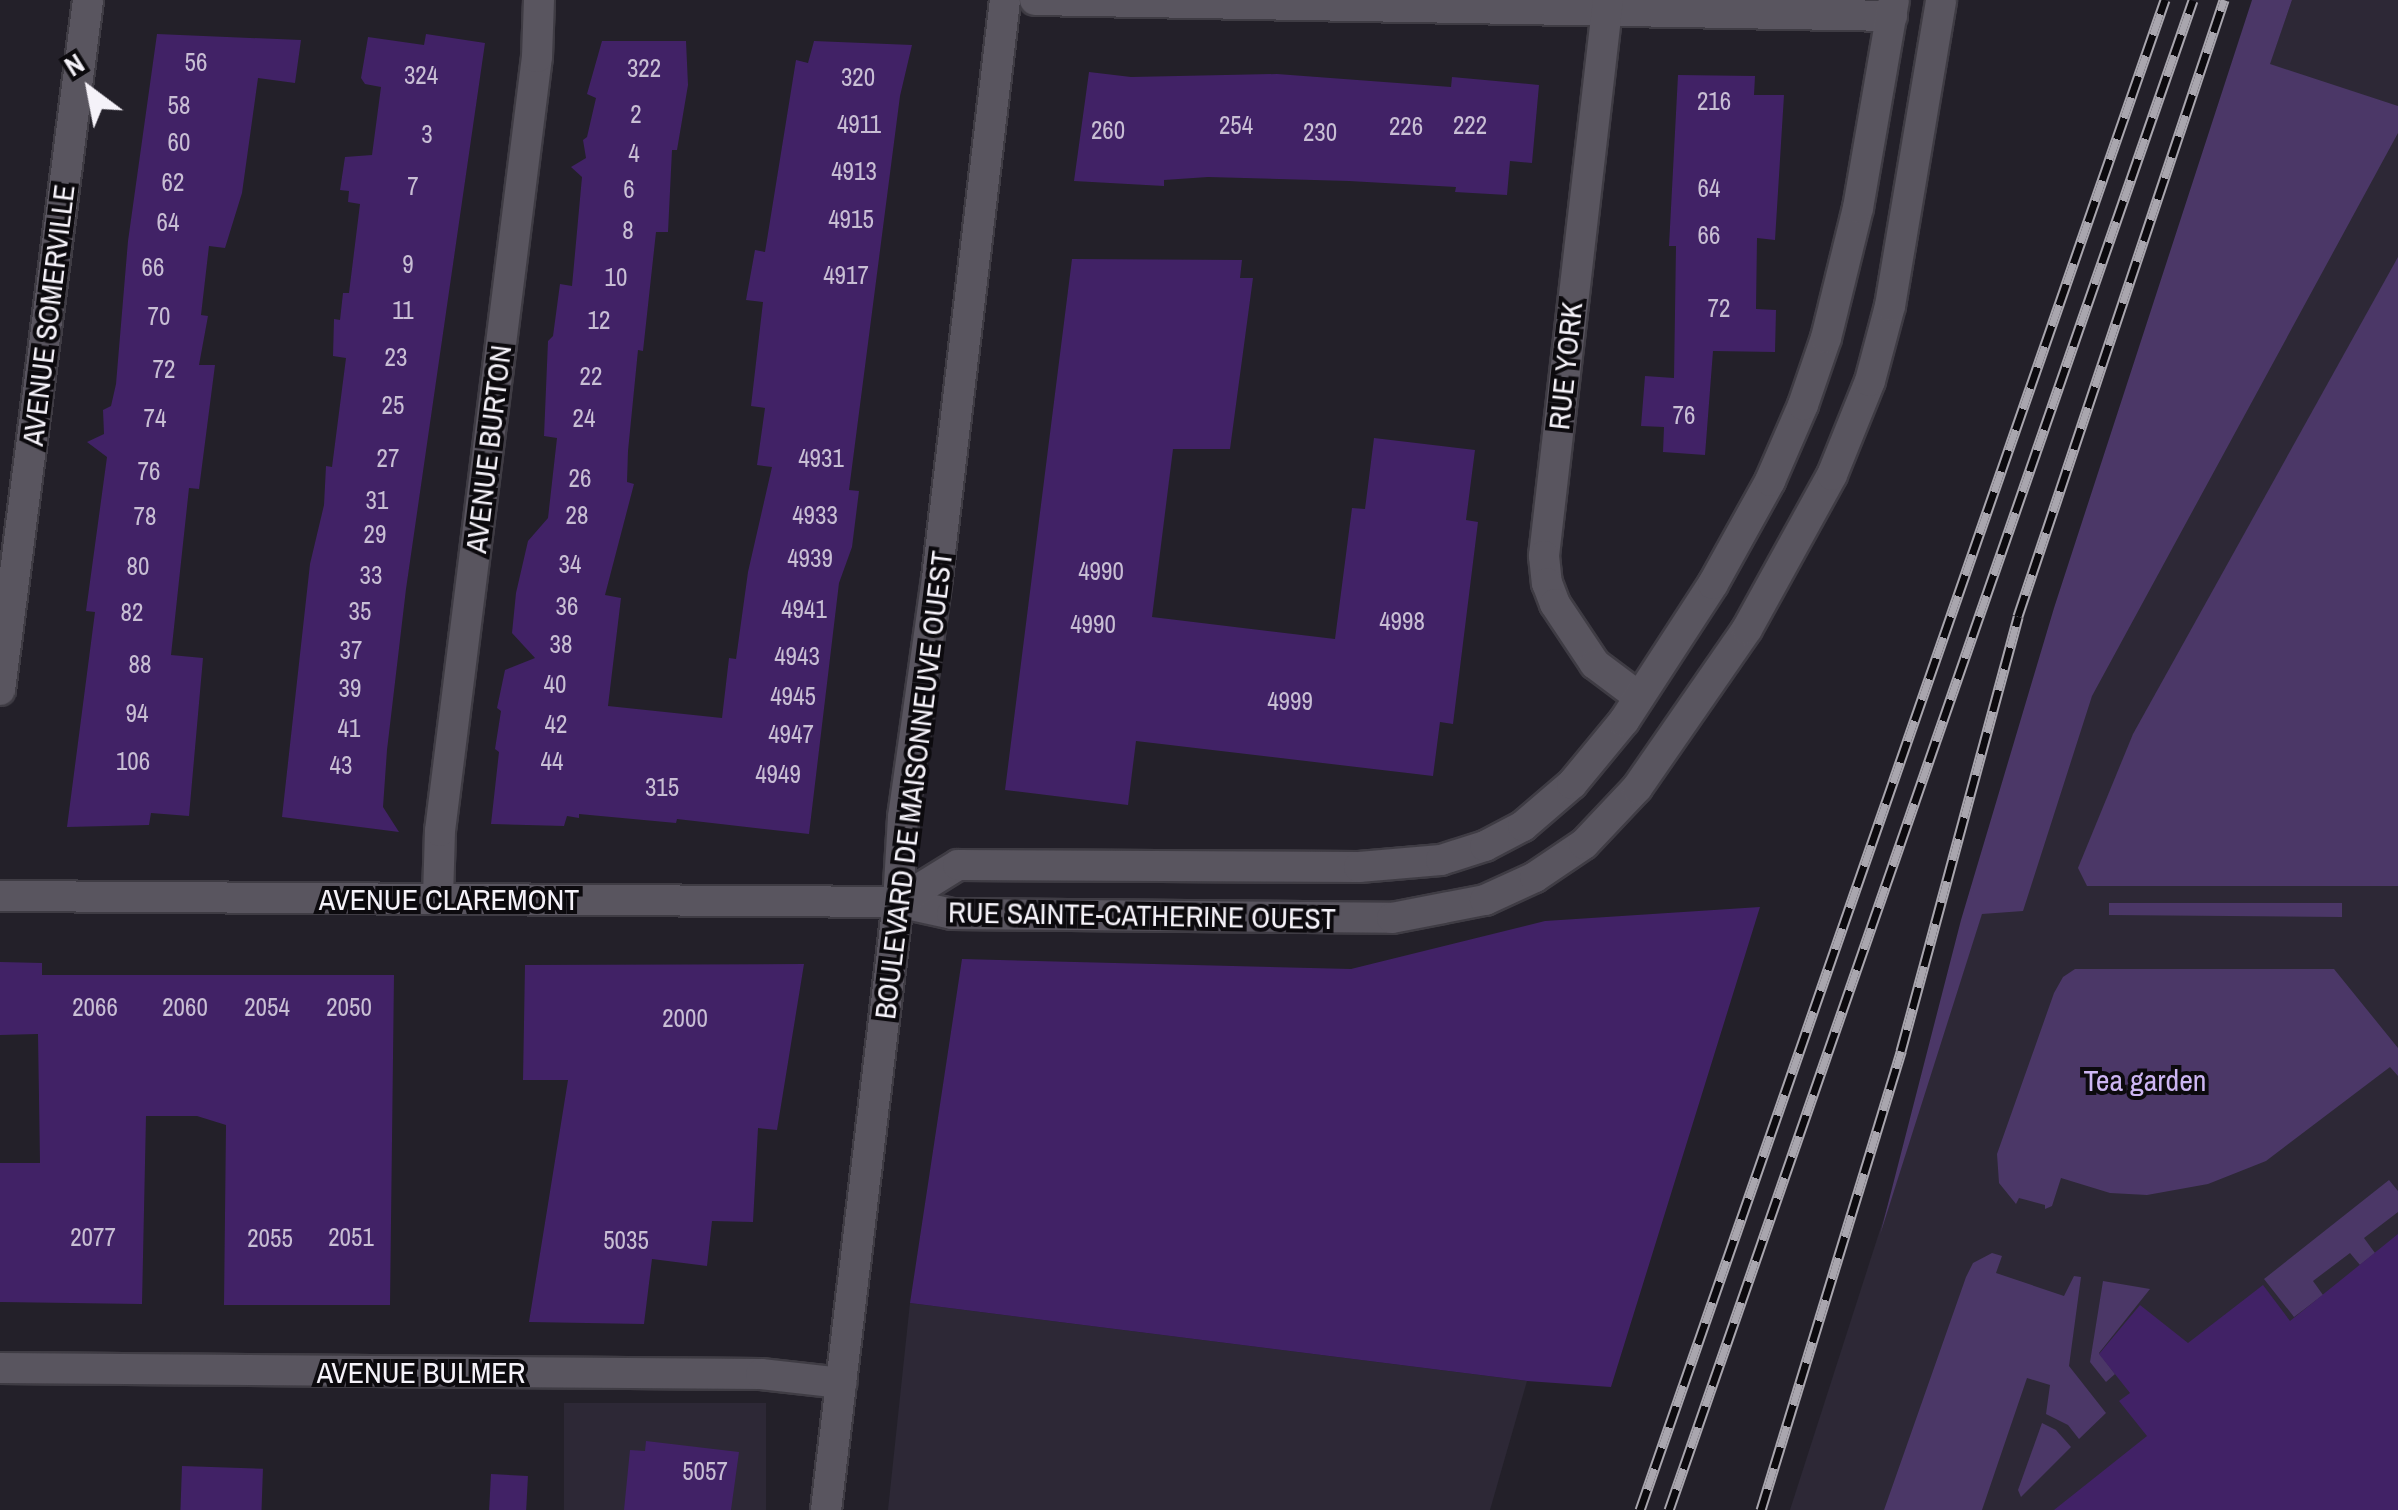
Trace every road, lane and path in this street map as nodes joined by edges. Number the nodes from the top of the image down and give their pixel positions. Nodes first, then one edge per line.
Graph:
1 (88, 0) edge
2 (539, 0) edge
3 (1005, 0) edge
4 (1035, 0) edge
5 (1941, 0) edge
6 (1607, 4) edge
7 (1893, 8) edge
8 (0, 690) edge
9 (1639, 697) junction
10 (0, 896) edge
11 (438, 898) junction
12 (898, 902) junction
13 (0, 1368) edge
14 (842, 1382) junction
15 (826, 1510) edge

1 - 8 street, AVENUE SOMERVILLE
2 - 11 street, AVENUE BURTON
3 - 12 street, BOULEVARD DE MAISONNEUVE OUEST
4 - 6 street
5 - 12 street, RUE SAINTE-CATHERINE OUEST
6 - 7 street
6 - 9 street, RUE YORK
7 - 9 street, RUE SAINTE-CATHERINE OUEST
9 - 12 street, RUE SAINTE-CATHERINE OUEST
10 - 11 street, AVENUE CLAREMONT
11 - 12 street, AVENUE CLAREMONT
12 - 14 street, BOULEVARD DE MAISONNEUVE OUEST
13 - 14 street, AVENUE BULMER
14 - 15 street, BOULEVARD DE MAISONNEUVE OUEST

